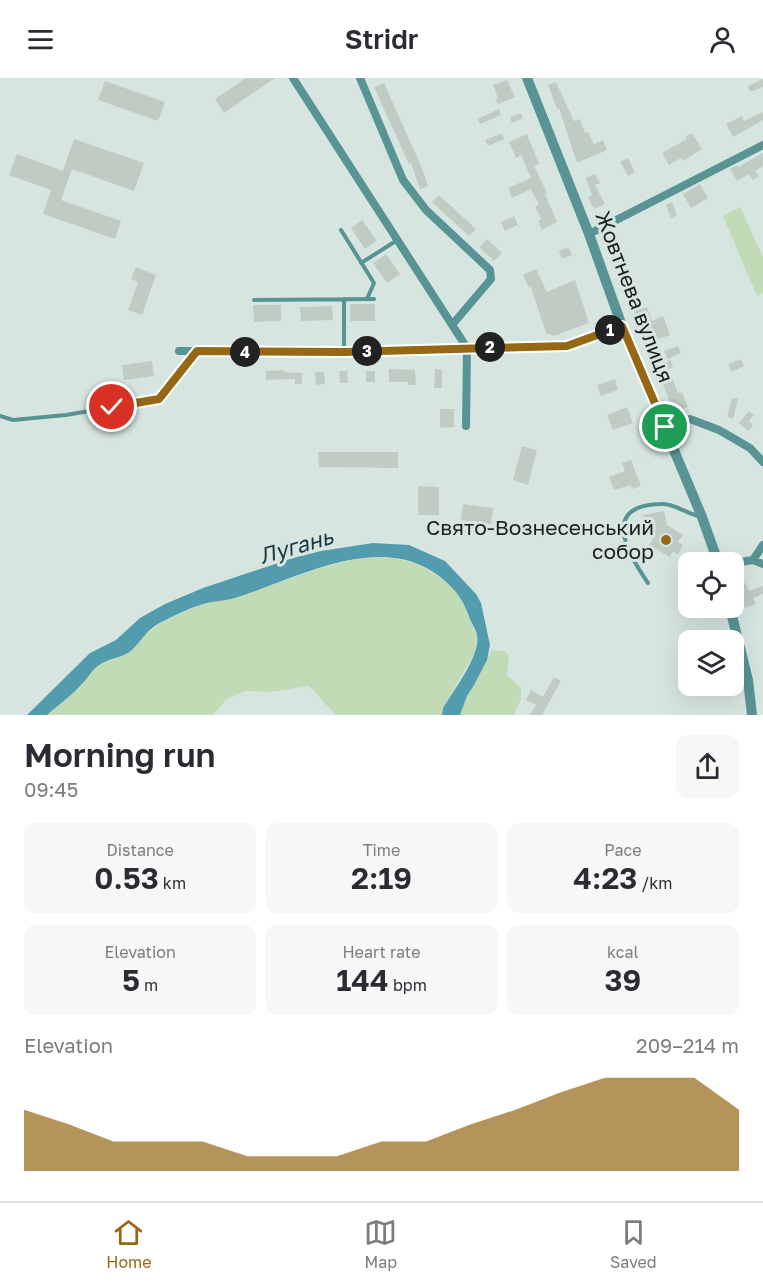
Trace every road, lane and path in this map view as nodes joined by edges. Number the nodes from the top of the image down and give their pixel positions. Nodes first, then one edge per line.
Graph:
1 (293, 78) edge
2 (360, 78) edge
3 (527, 78) edge
4 (763, 145) edge
5 (341, 230) dead end
6 (589, 234) junction
7 (396, 241) junction
8 (361, 263) junction
9 (344, 299) junction
10 (367, 299) junction
11 (374, 299) dead end
12 (254, 300) dead end
13 (452, 325) junction
14 (622, 326) junction
15 (467, 348) junction
16 (179, 351) dead end
17 (197, 351) junction
18 (344, 352) junction
19 (0, 416) edge
20 (466, 426) dead end
21 (665, 427) junction
22 (763, 462) edge
23 (702, 517) junction
24 (763, 545) edge
25 (714, 552) edge
26 (753, 560) junction
27 (744, 561) edge
28 (763, 564) edge
29 (648, 583) dead end
30 (732, 618) edge
31 (752, 715) edge

1 - 7 street
2 - 13 street
3 - 6 street, Жовтнева вулиця
4 - 6 street
5 - 8 lane
6 - 14 street, Жовтнева вулиця
7 - 8 lane
7 - 13 street
8 - 10 lane
9 - 10 lane
9 - 12 lane
9 - 18 lane
10 - 11 lane
13 - 15 street
14 - 15 street
14 - 21 street, Жовтнева вулиця
15 - 18 street
15 - 20 street
16 - 17 street
17 - 18 street
17 - 19 lane
21 - 22 street
21 - 23 street, Жовтнева вулиця
23 - 25 street, Жовтнева вулиця
23 - 29 lane
24 - 26 street
26 - 27 street
26 - 28 street
30 - 31 street

